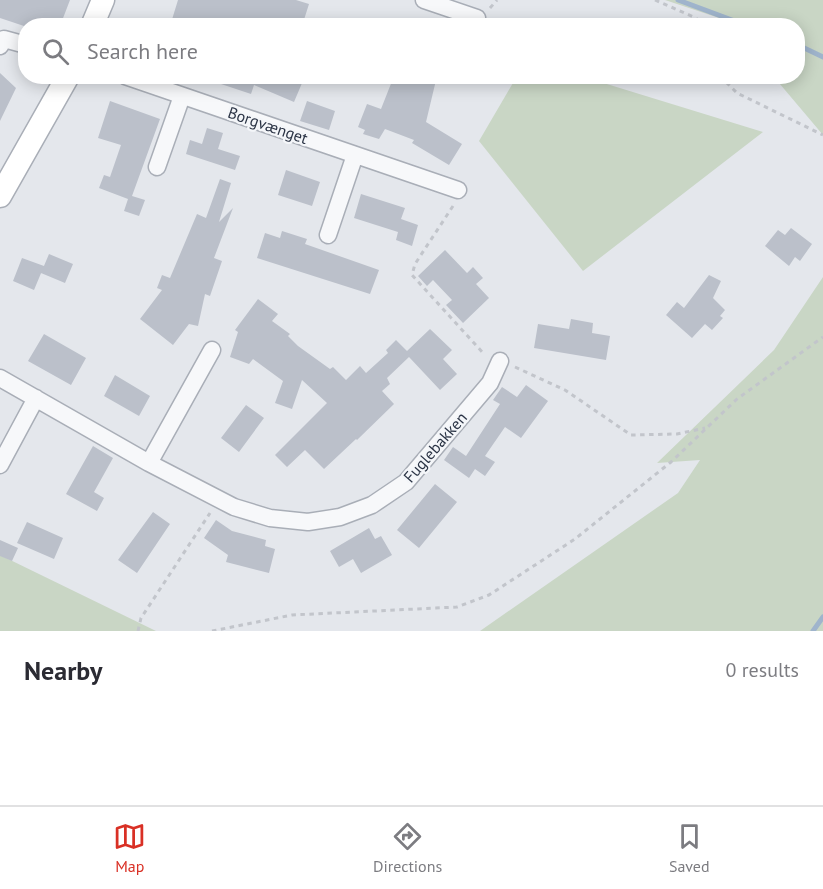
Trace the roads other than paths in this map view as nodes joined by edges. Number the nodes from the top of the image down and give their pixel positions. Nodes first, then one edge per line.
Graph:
1 (103, 0) edge
2 (424, 0) edge
3 (95, 18) edge
4 (477, 18) dead end
5 (18, 43) edge
6 (0, 46) edge
7 (63, 84) edge
8 (148, 84) edge
9 (182, 96) junction
10 (355, 155) junction
11 (157, 167) dead end
12 (458, 190) road end
13 (0, 196) edge
14 (328, 235) dead end
15 (212, 350) dead end
16 (500, 361) road end
17 (0, 378) edge
18 (36, 398) junction
19 (149, 463) junction
20 (0, 465) edge

1 - 3 street
2 - 4 street
5 - 6 street
7 - 13 street
8 - 9 street, Borgvænget
9 - 10 street, Borgvænget
9 - 11 street
10 - 12 street, Borgvænget
10 - 14 street
15 - 19 street
16 - 19 street, Fuglebakken
17 - 18 street, Fuglebakken
18 - 19 street, Fuglebakken
18 - 20 street

